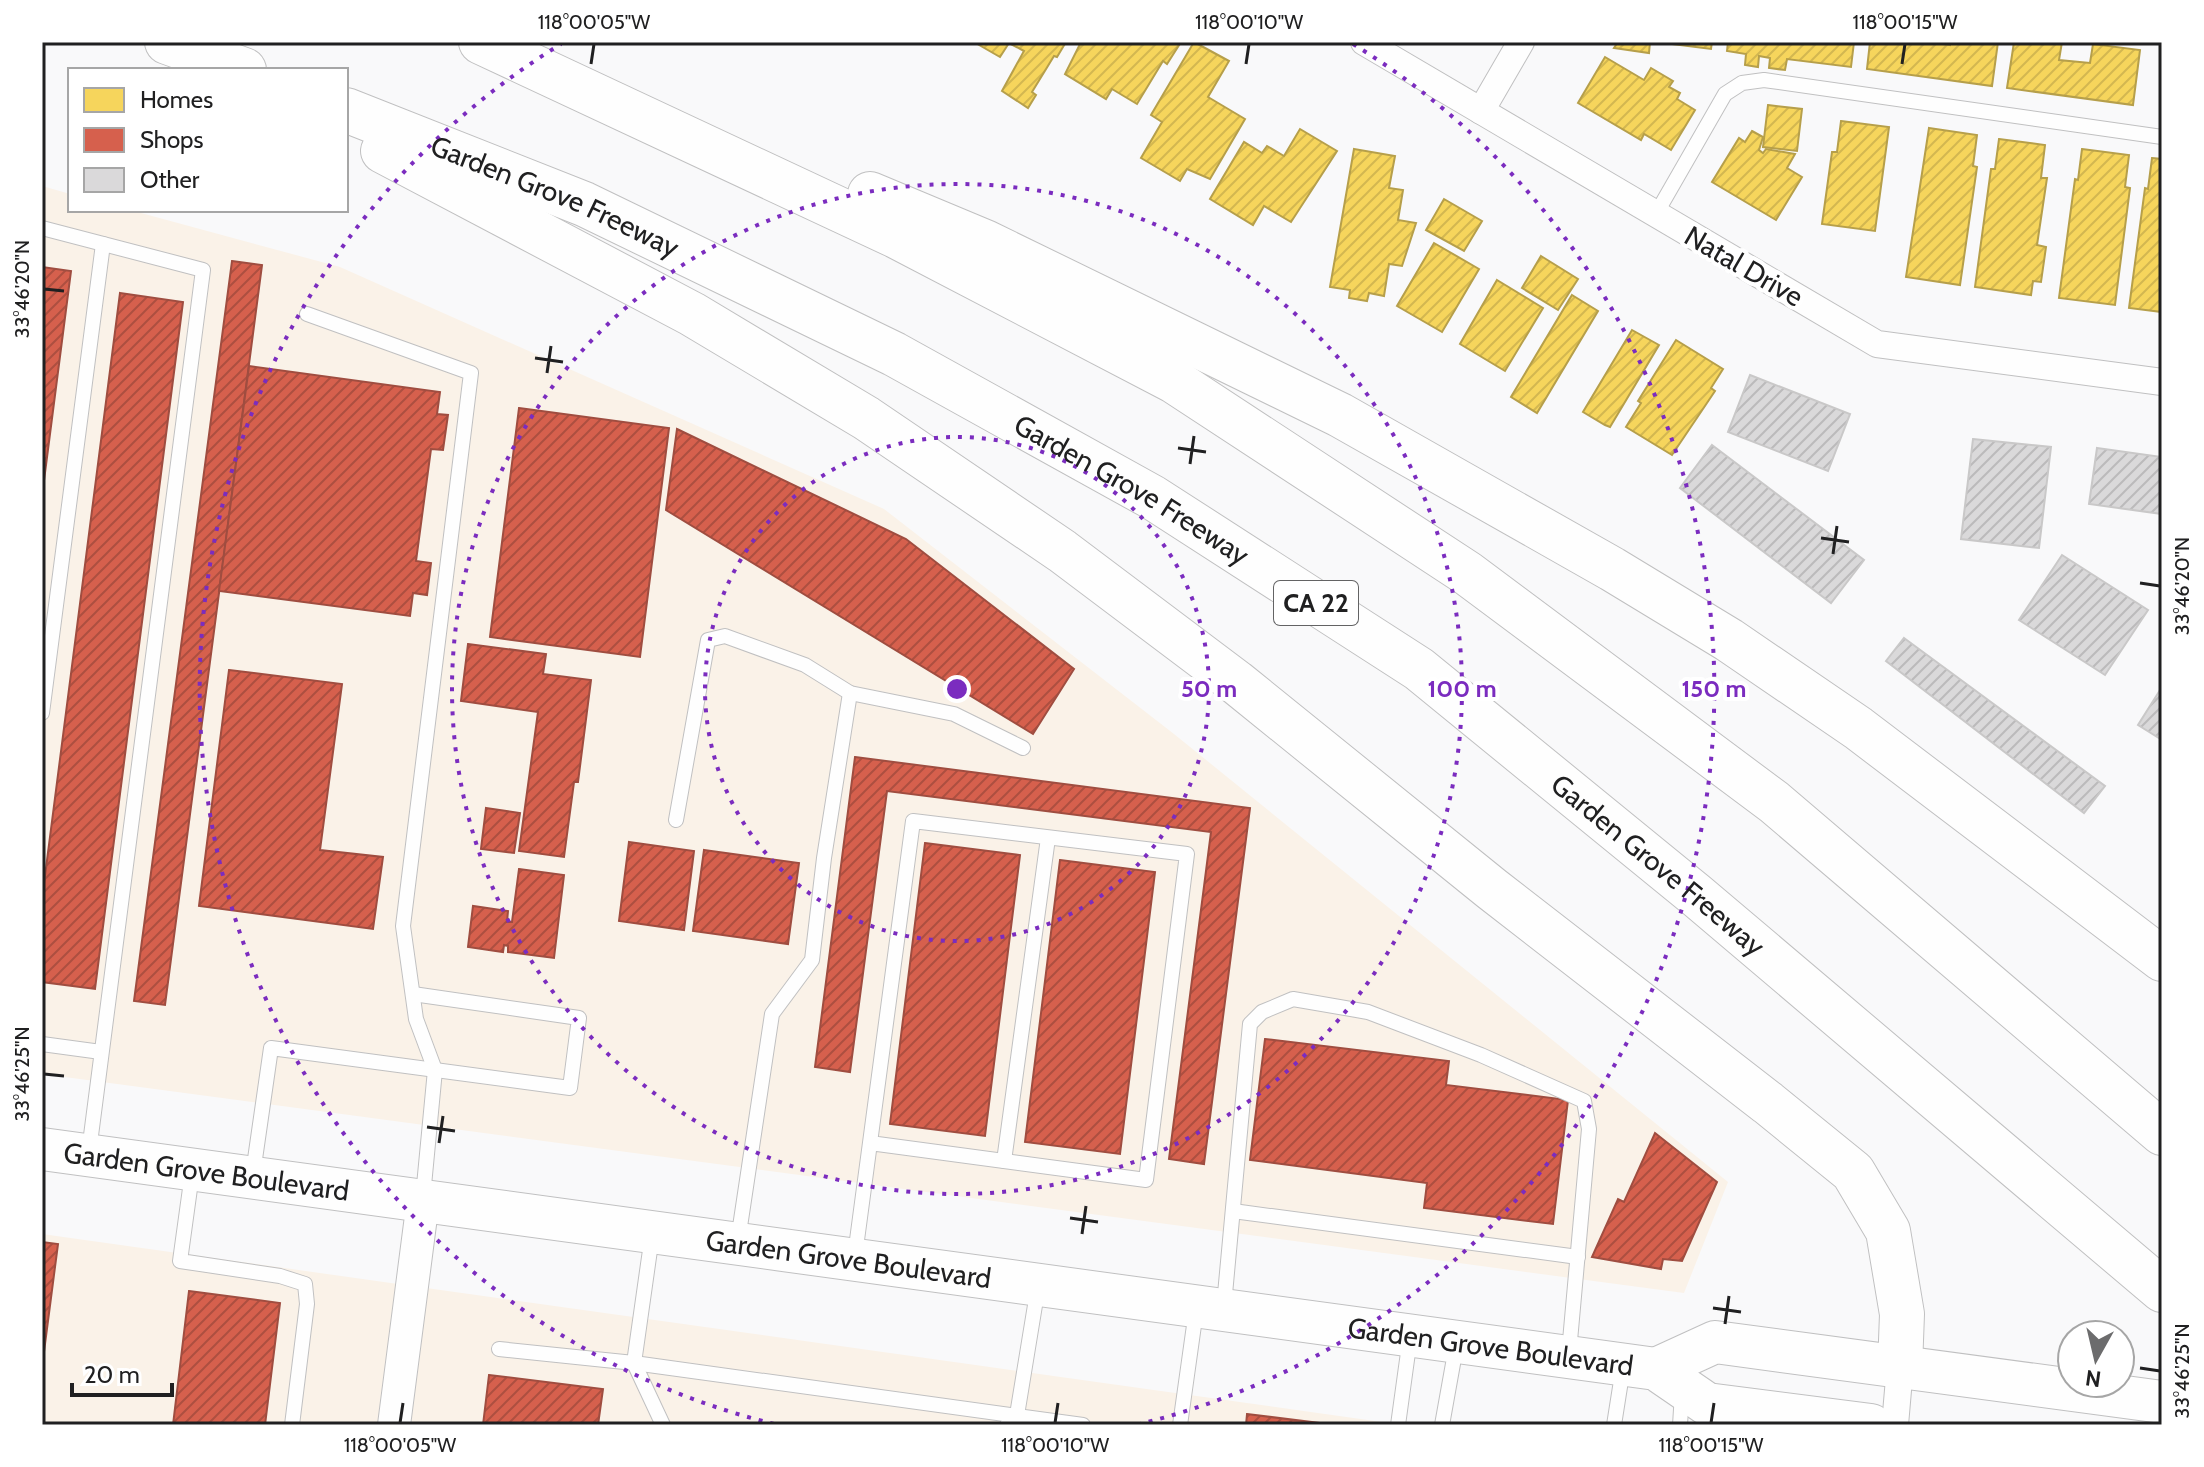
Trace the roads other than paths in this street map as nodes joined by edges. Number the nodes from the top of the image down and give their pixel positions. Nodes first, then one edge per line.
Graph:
1 (481, 42) edge
2 (497, 42) edge
3 (1364, 42) edge
4 (1521, 42) edge
5 (178, 45) edge
6 (226, 68) edge
7 (239, 68) edge
8 (348, 111) edge
9 (1481, 111) junction
10 (348, 132) edge
11 (2162, 137) edge
12 (1656, 214) junction
13 (42, 228) edge
14 (103, 244) junction
15 (307, 314) dead end
16 (2162, 382) edge
17 (850, 693) junction
18 (42, 713) edge
19 (1023, 748) dead end
20 (676, 820) dead end
21 (1048, 838) junction
22 (2162, 959) edge
23 (413, 994) junction
24 (42, 1044) edge
25 (101, 1052) junction
26 (435, 1070) junction
27 (2162, 1133) edge
28 (870, 1143) junction
29 (42, 1149) edge
30 (88, 1155) junction
31 (1004, 1161) junction
32 (192, 1170) junction
33 (253, 1177) junction
34 (423, 1201) junction
35 (1233, 1211) junction
36 (653, 1232) junction
37 (737, 1244) junction
38 (1578, 1257) junction
39 (854, 1260) junction
40 (1039, 1285) junction
41 (2162, 1290) edge
42 (1210, 1308) junction
43 (1410, 1335) junction
44 (1457, 1342) junction
45 (499, 1349) dead end
46 (1569, 1357) junction
47 (634, 1363) junction
48 (1900, 1367) junction
49 (1661, 1386) edge
50 (2162, 1402) edge
51 (1012, 1420) edge
52 (292, 1425) edge
53 (394, 1425) edge
54 (663, 1425) edge
55 (1083, 1425) edge
56 (1180, 1425) edge
57 (1398, 1425) edge
58 (1442, 1425) edge
59 (1614, 1425) edge
60 (1871, 1425) edge
61 (1895, 1425) edge

1 - 27 highway
2 - 22 highway
3 - 9 street, Natal Drive
4 - 9 street
5 - 6 highway
5 - 7 highway
8 - 41 highway, Garden Grove Freeway / CA 22
9 - 12 street, Natal Drive
10 - 48 highway
11 - 12 lane
12 - 16 street, Natal Drive
13 - 14 lane
14 - 18 lane
14 - 25 lane
15 - 23 lane
17 - 19 lane
17 - 20 lane
17 - 37 lane
21 - 28 lane
21 - 31 lane
21 - 31 lane
23 - 26 lane
23 - 26 lane
24 - 25 lane
25 - 30 lane
26 - 33 lane
26 - 34 lane
28 - 31 lane
28 - 39 lane
29 - 30 main road, Garden Grove Boulevard
30 - 32 main road, Garden Grove Boulevard
32 - 33 main road, Garden Grove Boulevard
32 - 52 lane
33 - 34 main road, Garden Grove Boulevard
34 - 36 main road, Garden Grove Boulevard
34 - 53 street
35 - 38 lane
35 - 38 lane
35 - 42 lane
36 - 37 main road, Garden Grove Boulevard
36 - 47 lane
37 - 39 main road, Garden Grove Boulevard
38 - 46 lane
39 - 40 main road, Garden Grove Boulevard
40 - 42 main road, Garden Grove Boulevard
40 - 51 lane
42 - 43 main road, Garden Grove Boulevard
42 - 56 lane
43 - 44 main road, Garden Grove Boulevard
43 - 57 lane
44 - 46 main road, Garden Grove Boulevard
44 - 58 lane
45 - 47 lane
46 - 49 main road, Garden Grove Boulevard
47 - 51 lane
47 - 54 lane
48 - 49 main road, Garden Grove Boulevard
48 - 50 main road, Garden Grove Boulevard
48 - 61 street
49 - 59 lane
49 - 60 main road, Garden Grove Boulevard
51 - 55 lane

